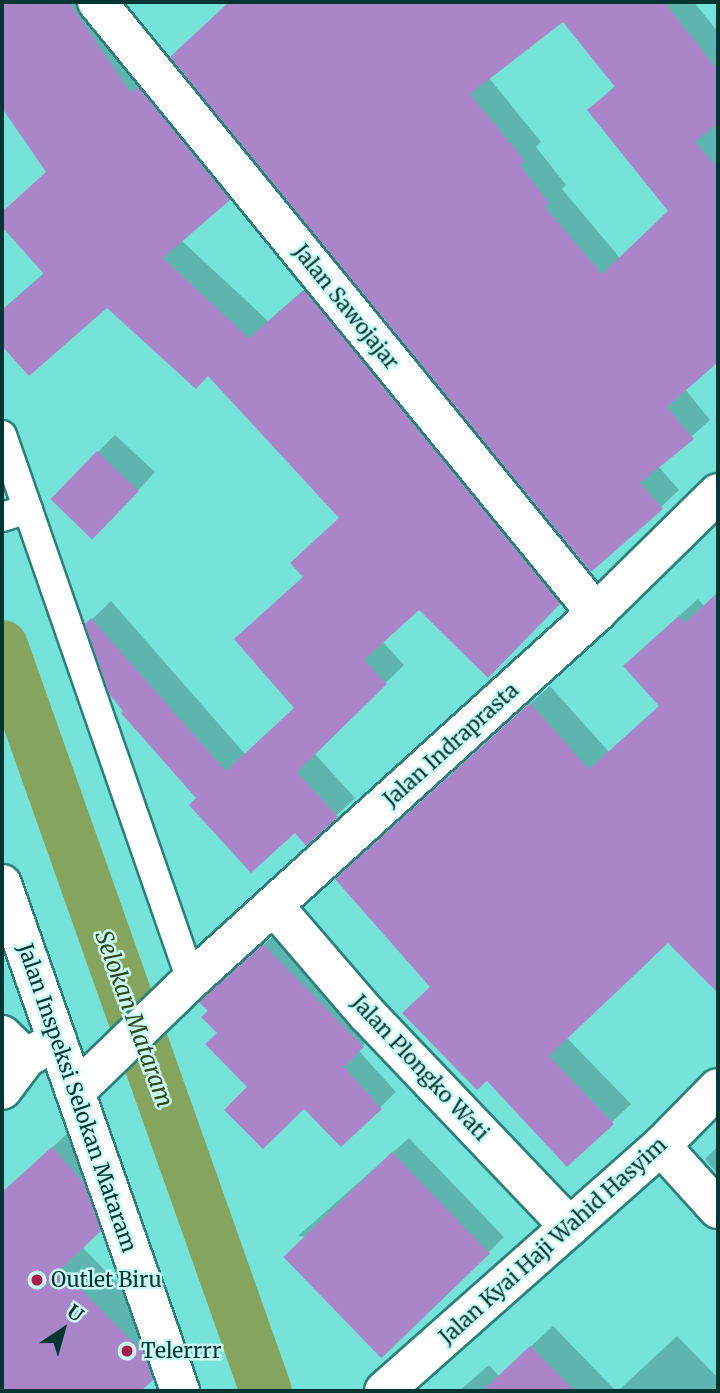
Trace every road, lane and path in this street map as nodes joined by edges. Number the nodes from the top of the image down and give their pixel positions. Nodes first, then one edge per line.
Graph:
1 (110, 6) edge
2 (2, 435) edge
3 (718, 493) edge
4 (15, 513) edge
5 (596, 613) junction
6 (2, 884) edge
7 (274, 906) junction
8 (185, 986) junction
9 (28, 1044) edge
10 (718, 1088) edge
11 (2, 1090) edge
12 (75, 1093) junction
13 (661, 1146) junction
14 (718, 1209) edge
15 (570, 1227) junction
16 (180, 1391) edge
17 (384, 1391) edge

1 - 5 street, Jalan Sawojajar
2 - 4 lane
3 - 5 street, Jalan Indraprasta
4 - 8 lane
5 - 7 street, Jalan Indraprasta
6 - 9 street, Jalan Inspeksi Selokan Mataram
7 - 8 street, Jalan Indraprasta
7 - 15 street, Jalan Plongko Wati
8 - 12 street, Jalan Indraprasta
9 - 11 street
9 - 12 street, Jalan Inspeksi Selokan Mataram
10 - 13 street, Jalan Kyai Haji Wahid Hasyim
12 - 16 street, Jalan Inspeksi Selokan Mataram
13 - 14 street
13 - 15 street, Jalan Kyai Haji Wahid Hasyim
15 - 17 street, Jalan Kyai Haji Wahid Hasyim

